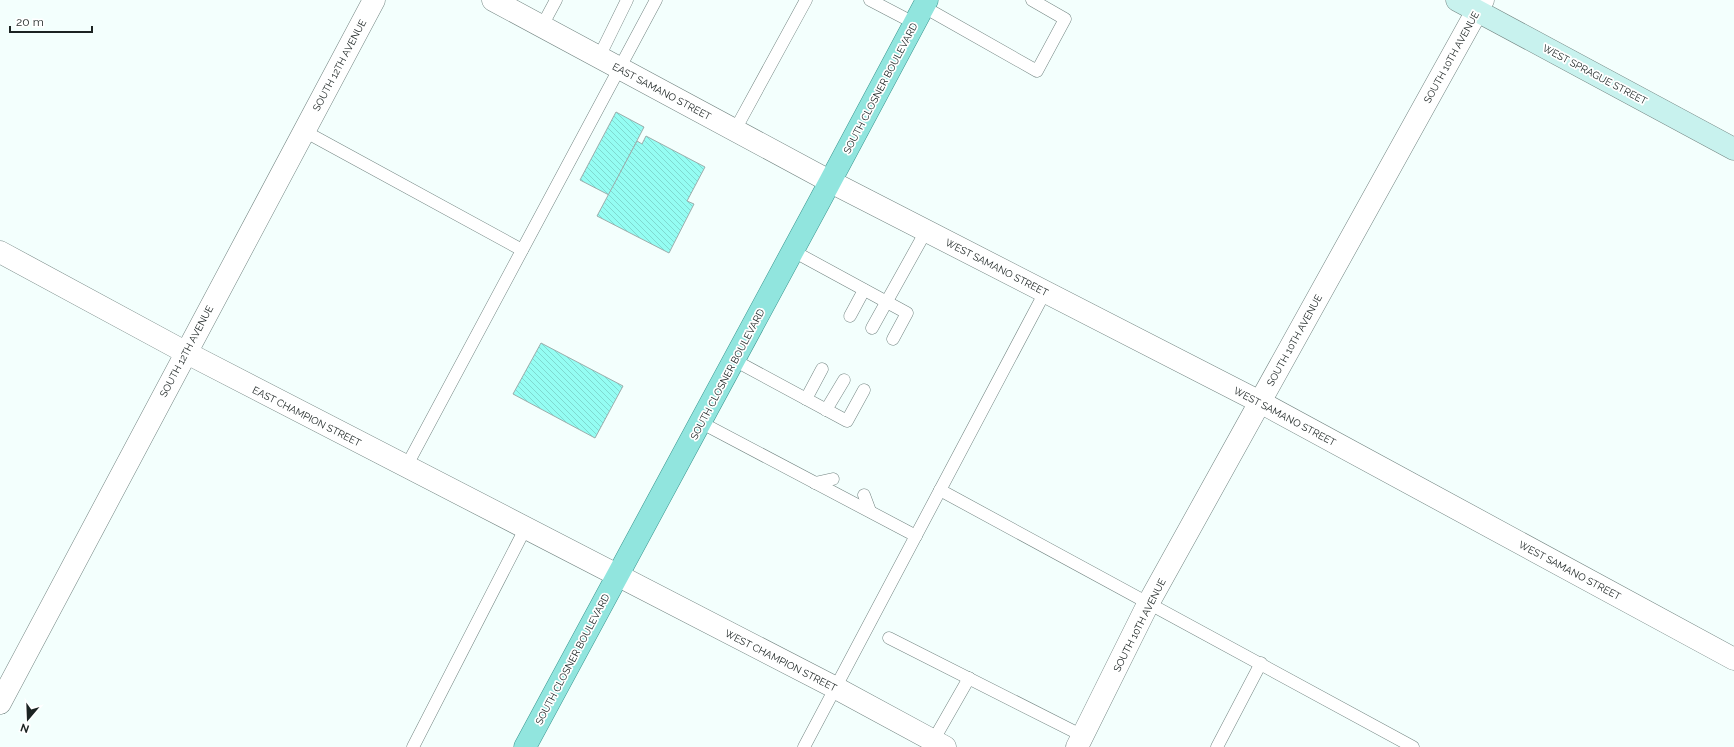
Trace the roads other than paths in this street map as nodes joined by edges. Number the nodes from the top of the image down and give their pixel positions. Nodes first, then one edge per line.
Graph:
1 (374, 0) edge
2 (494, 0) edge
3 (556, 0) edge
4 (626, 0) edge
5 (656, 0) edge
6 (806, 0) edge
7 (870, 0) edge
8 (1032, 0) edge
9 (1457, 0) edge
10 (1480, 5) edge
11 (922, 10) edge
12 (542, 26) junction
13 (599, 57) junction
14 (620, 68) junction
15 (735, 130) junction
16 (304, 131) junction
17 (1734, 149) edge
18 (831, 182) junction
19 (926, 231) junction
20 (522, 250) junction
21 (793, 251) junction
22 (0, 252) edge
23 (864, 290) junction
24 (1045, 292) junction
25 (886, 302) junction
26 (850, 316) dead end
27 (872, 328) dead end
28 (893, 339) dead end
29 (185, 352) junction
30 (734, 360) junction
31 (822, 369) dead end
32 (844, 380) dead end
33 (864, 390) dead end
34 (806, 399) junction
35 (1260, 402) junction
36 (826, 410) junction
37 (700, 422) junction
38 (406, 467) junction
39 (834, 479) dead end
40 (815, 483) junction
41 (940, 490) junction
42 (864, 495) dead end
43 (870, 511) junction
44 (525, 529) junction
45 (916, 536) junction
46 (616, 576) junction
47 (1149, 602) junction
48 (889, 638) dead end
49 (1734, 659) edge
50 (1261, 663) junction
51 (969, 678) junction
52 (836, 688) junction
53 (0, 702) edge
54 (1080, 741) edge
55 (939, 744) edge
56 (414, 747) edge
57 (525, 747) edge
58 (804, 747) edge
59 (1217, 747) edge
60 (1413, 747) edge

1 - 16 street, SOUTH 12TH AVENUE
2 - 12 street, EAST SAMANO STREET
3 - 12 lane
4 - 13 lane
5 - 14 lane
6 - 15 lane
7 - 11 lane
8 - 11 lane
9 - 10 street, WEST SPRAGUE STREET
10 - 17 street, WEST SPRAGUE STREET
10 - 35 street, SOUTH 10TH AVENUE
11 - 18 main road, SOUTH CLOSNER BOULEVARD
12 - 13 street, EAST SAMANO STREET
13 - 14 street, EAST SAMANO STREET
14 - 15 street, EAST SAMANO STREET
14 - 20 lane
15 - 18 street, EAST SAMANO STREET
16 - 20 lane
16 - 29 street, SOUTH 12TH AVENUE
18 - 19 street, WEST SAMANO STREET
18 - 21 main road, SOUTH CLOSNER BOULEVARD
19 - 24 street, WEST SAMANO STREET
19 - 25 lane
20 - 38 lane
21 - 23 lane
21 - 30 main road, SOUTH CLOSNER BOULEVARD
22 - 29 street, EAST CHAMPION STREET
23 - 25 lane
23 - 26 lane
24 - 35 street, WEST SAMANO STREET
24 - 41 lane
25 - 27 lane
25 - 28 lane
29 - 38 street, EAST CHAMPION STREET
29 - 53 street, SOUTH 12TH AVENUE
30 - 34 lane
30 - 37 main road, SOUTH CLOSNER BOULEVARD
31 - 34 lane
32 - 36 lane
33 - 36 lane
34 - 36 lane
35 - 47 street, SOUTH 10TH AVENUE
35 - 49 street, WEST SAMANO STREET
37 - 40 lane
37 - 46 main road, SOUTH CLOSNER BOULEVARD
38 - 44 street, EAST CHAMPION STREET
39 - 40 lane
40 - 43 lane
41 - 45 lane
41 - 47 lane
42 - 43 lane
43 - 45 lane
44 - 46 street, EAST CHAMPION STREET
44 - 56 lane
45 - 52 lane
46 - 52 street, WEST CHAMPION STREET
46 - 57 main road, SOUTH CLOSNER BOULEVARD
47 - 50 lane
47 - 54 street, SOUTH 10TH AVENUE
48 - 51 lane
50 - 59 lane
50 - 60 lane
51 - 54 lane
51 - 55 lane
52 - 55 street, WEST CHAMPION STREET
52 - 58 lane

